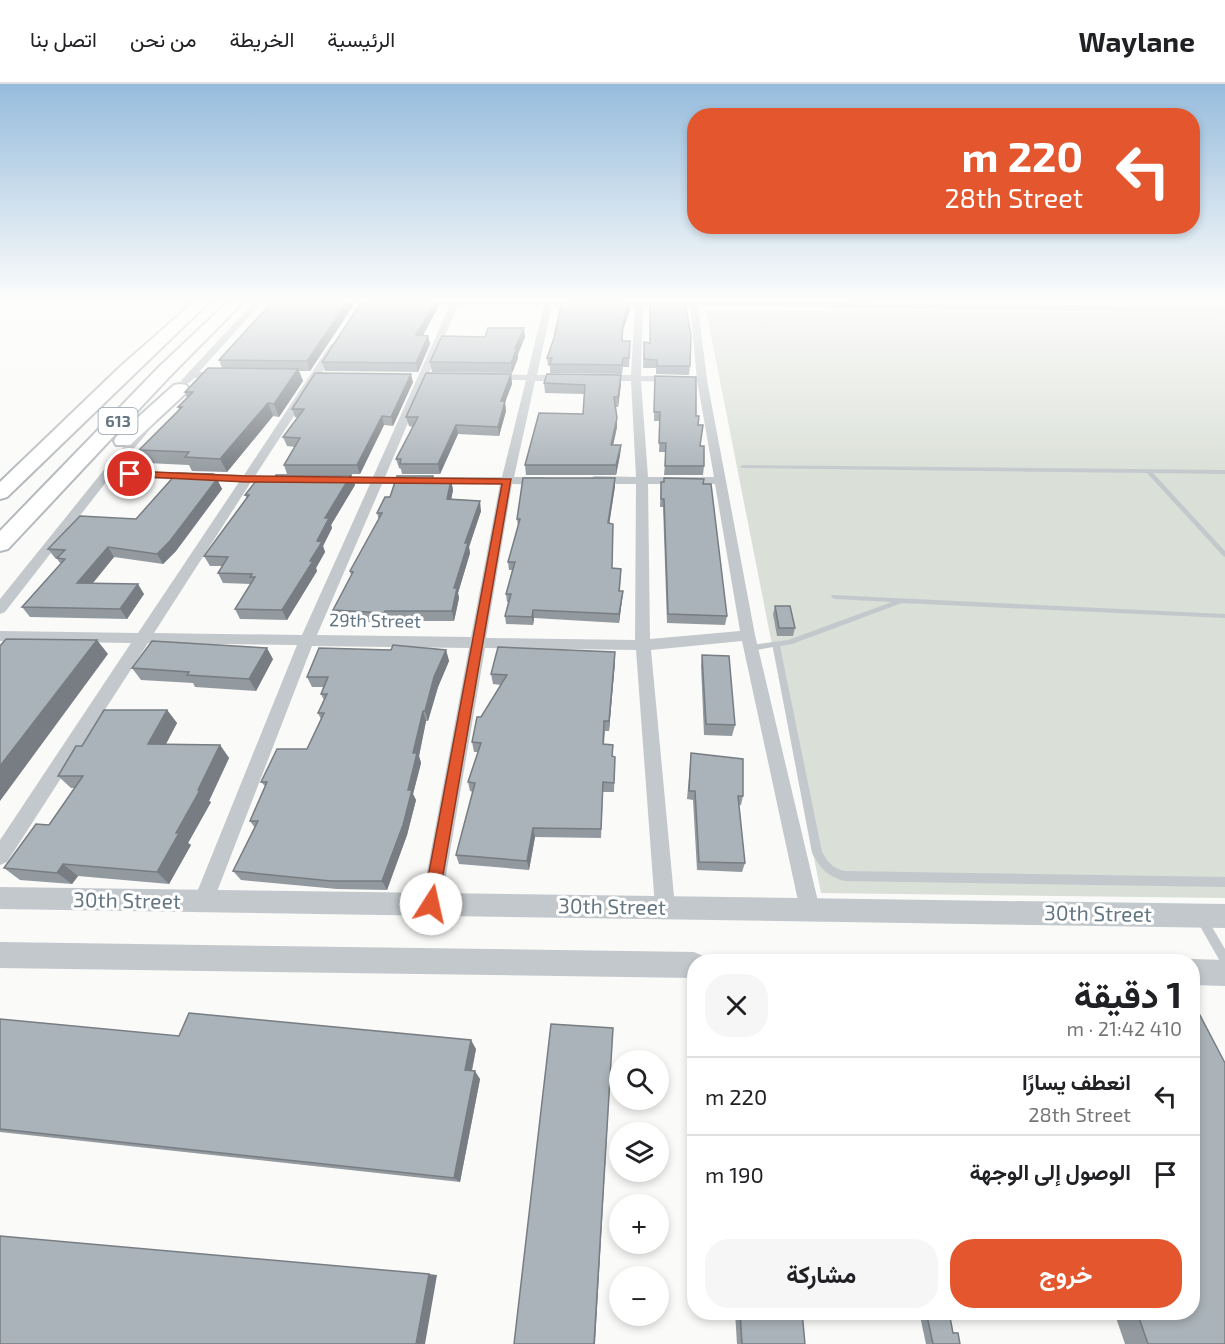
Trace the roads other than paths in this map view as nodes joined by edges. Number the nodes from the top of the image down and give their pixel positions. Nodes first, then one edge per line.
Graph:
1 (138, 360) edge
2 (177, 360) edge
3 (206, 360) edge
4 (325, 360) edge
5 (429, 360) edge
6 (535, 360) edge
7 (637, 360) edge
8 (700, 360) edge
9 (236, 375) edge
10 (477, 377) edge
11 (531, 378) junction
12 (578, 378) edge
13 (590, 378) edge
14 (636, 378) junction
15 (702, 380) junction
16 (186, 382) junction
17 (743, 467) dead end
18 (1148, 471) junction
19 (1225, 472) edge
20 (107, 473) junction
21 (246, 479) junction
22 (270, 479) edge
23 (317, 480) edge
24 (586, 480) edge
25 (642, 480) junction
26 (377, 481) junction
27 (507, 481) junction
28 (552, 481) edge
29 (722, 481) junction
30 (0, 494) edge
31 (0, 544) edge
32 (0, 554) edge
33 (1225, 555) edge
34 (835, 597) dead end
35 (905, 600) junction
36 (0, 609) edge
37 (1225, 616) edge
38 (0, 636) edge
39 (142, 638) junction
40 (307, 640) junction
41 (478, 641) junction
42 (750, 641) junction
43 (776, 644) junction
44 (643, 645) junction
45 (0, 856) edge
46 (1225, 882) edge
47 (0, 898) edge
48 (203, 903) junction
49 (431, 904) junction
50 (665, 908) junction
51 (810, 910) junction
52 (1200, 916) junction
53 (1225, 916) edge
54 (0, 955) edge
55 (1225, 959) edge
56 (687, 965) edge
57 (1200, 972) edge
58 (1225, 973) edge

1 - 30 highway, 613
2 - 31 highway, 613
3 - 16 street
4 - 21 street
5 - 26 street
6 - 11 street
7 - 14 street
8 - 15 street
9 - 16 street
10 - 11 street
11 - 12 street
11 - 27 street
13 - 14 street
14 - 15 street
14 - 25 street
15 - 29 street
16 - 20 street
16 - 32 highway
17 - 18 lane
18 - 19 lane
18 - 33 lane
20 - 21 street
20 - 36 street
21 - 22 street
21 - 39 street
23 - 26 street
24 - 25 street
25 - 29 street
25 - 44 street
26 - 27 street
26 - 40 street
27 - 28 street
27 - 41 street
29 - 42 street
34 - 35 lane
35 - 37 lane
35 - 43 lane
38 - 39 street, 29th Street
39 - 40 street, 29th Street
39 - 45 street
40 - 41 street, 29th Street
40 - 48 street
41 - 44 street, 29th Street
41 - 49 street
42 - 43 lane
42 - 44 street, 29th Street
42 - 51 street
43 - 46 lane
44 - 50 street
47 - 48 street, 30th Street
48 - 49 street, 30th Street
49 - 50 street, 30th Street
50 - 51 street, 30th Street
51 - 52 street, 30th Street
52 - 53 street, 30th Street
52 - 55 lane
54 - 56 street
57 - 58 street

